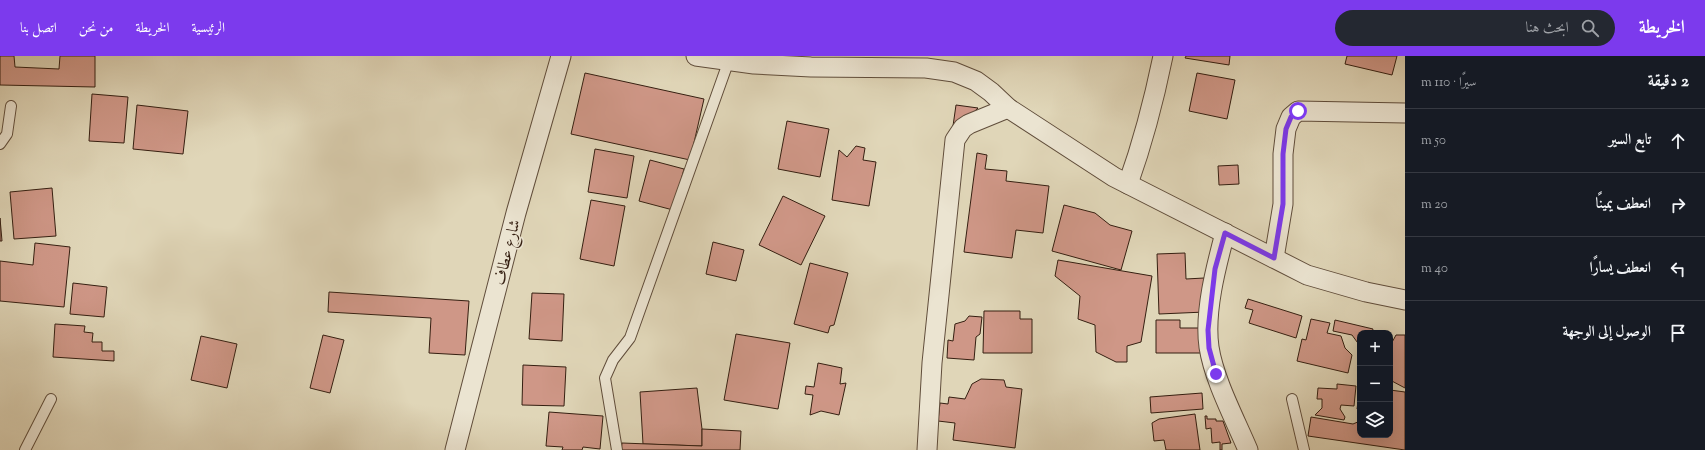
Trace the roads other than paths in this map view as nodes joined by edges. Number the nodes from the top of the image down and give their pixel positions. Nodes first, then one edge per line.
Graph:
1 (561, 56) edge
2 (696, 56) edge
3 (1163, 56) edge
4 (729, 60) junction
5 (11, 106) dead end
6 (1008, 108) junction
7 (1405, 113) edge
8 (0, 144) edge
9 (1128, 184) junction
10 (1225, 233) junction
11 (1274, 258) junction
12 (1405, 300) edge
13 (51, 399) dead end
14 (1292, 400) dead end
15 (25, 450) edge
16 (455, 450) edge
17 (617, 450) edge
18 (927, 450) edge
19 (1248, 450) edge
20 (1304, 450) edge

1 - 16 street, شارع عطاف
2 - 4 street
3 - 9 street
4 - 6 street
4 - 17 lane
5 - 8 lane
6 - 9 street
6 - 18 street
7 - 11 street
9 - 10 street
10 - 11 street
10 - 19 street
11 - 12 street
13 - 15 lane
14 - 20 lane

